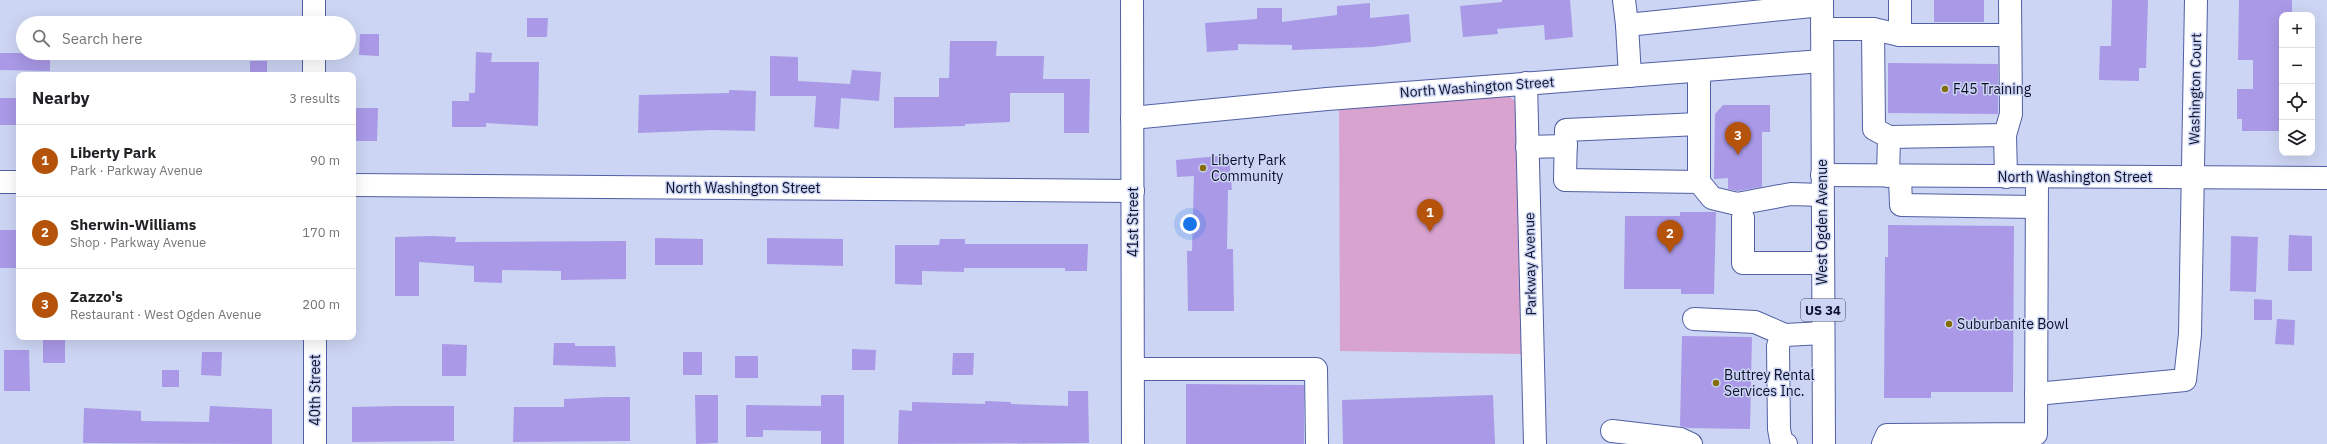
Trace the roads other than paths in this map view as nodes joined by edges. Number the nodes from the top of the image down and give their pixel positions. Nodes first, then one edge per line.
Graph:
1 (314, 0) edge
2 (1132, 0) edge
3 (1624, 0) edge
4 (1900, 0) edge
5 (2010, 0) edge
6 (2196, 0) edge
7 (1822, 2) edge
8 (314, 16) edge
9 (1627, 25) junction
10 (1822, 29) junction
11 (1873, 29) junction
12 (1900, 35) junction
13 (2010, 35) junction
14 (314, 60) edge
15 (1822, 61) junction
16 (1699, 71) junction
17 (314, 72) edge
18 (1630, 76) junction
19 (1526, 83) junction
20 (1132, 118) junction
21 (1699, 124) junction
22 (2005, 135) junction
23 (1889, 137) junction
24 (1566, 146) junction
25 (1527, 147) junction
26 (1894, 176) junction
27 (2006, 177) junction
28 (2037, 177) junction
29 (2194, 177) junction
30 (2327, 178) edge
31 (0, 182) edge
32 (16, 182) edge
33 (1699, 182) junction
34 (356, 185) edge
35 (1822, 185) junction
36 (1133, 191) junction
37 (2036, 207) junction
38 (1743, 218) dead end
39 (1822, 263) junction
40 (1694, 319) dead end
41 (1823, 333) junction
42 (1785, 335) junction
43 (315, 340) edge
44 (1133, 368) junction
45 (2036, 394) junction
46 (1612, 431) dead end
47 (315, 444) edge
48 (1133, 444) edge
49 (1317, 444) edge
50 (1535, 444) edge
51 (1691, 444) edge
52 (1786, 444) edge
53 (1824, 444) edge
54 (1883, 444) edge

1 - 8 street
2 - 20 street, 41st Street
3 - 9 street
4 - 12 street
5 - 13 street
6 - 29 street, Washington Court
7 - 9 street
7 - 10 street, West Ogden Avenue / US 34
9 - 18 street
10 - 11 street
10 - 15 street, West Ogden Avenue / US 34
11 - 12 street
11 - 23 street
12 - 13 street
13 - 22 street
14 - 17 street
15 - 16 street, North Washington Street
15 - 35 street, West Ogden Avenue / US 34
16 - 18 street, North Washington Street
16 - 21 street
18 - 19 street, North Washington Street
19 - 20 street, North Washington Street
19 - 25 street, Parkway Avenue
20 - 36 street, 41st Street
21 - 24 street
21 - 33 street
22 - 23 street
22 - 27 street
23 - 26 street
24 - 25 street
24 - 33 street
25 - 50 street, Parkway Avenue
26 - 27 street, North Washington Street
26 - 35 street, North Washington Street
26 - 37 street
27 - 28 street, North Washington Street
28 - 29 street, North Washington Street
28 - 37 street
29 - 30 street, North Washington Street
29 - 45 street, Washington Court
31 - 32 street
33 - 35 street, North Washington Street
34 - 36 street, North Washington Street
35 - 39 street, West Ogden Avenue / US 34
36 - 44 street, 41st Street
37 - 45 street
38 - 39 street
39 - 41 street, West Ogden Avenue / US 34
40 - 42 street
41 - 42 street
41 - 53 street, West Ogden Avenue / US 34
42 - 52 street
43 - 47 street, 40th Street
44 - 48 street, 41st Street
44 - 49 street
45 - 54 street
46 - 51 street

